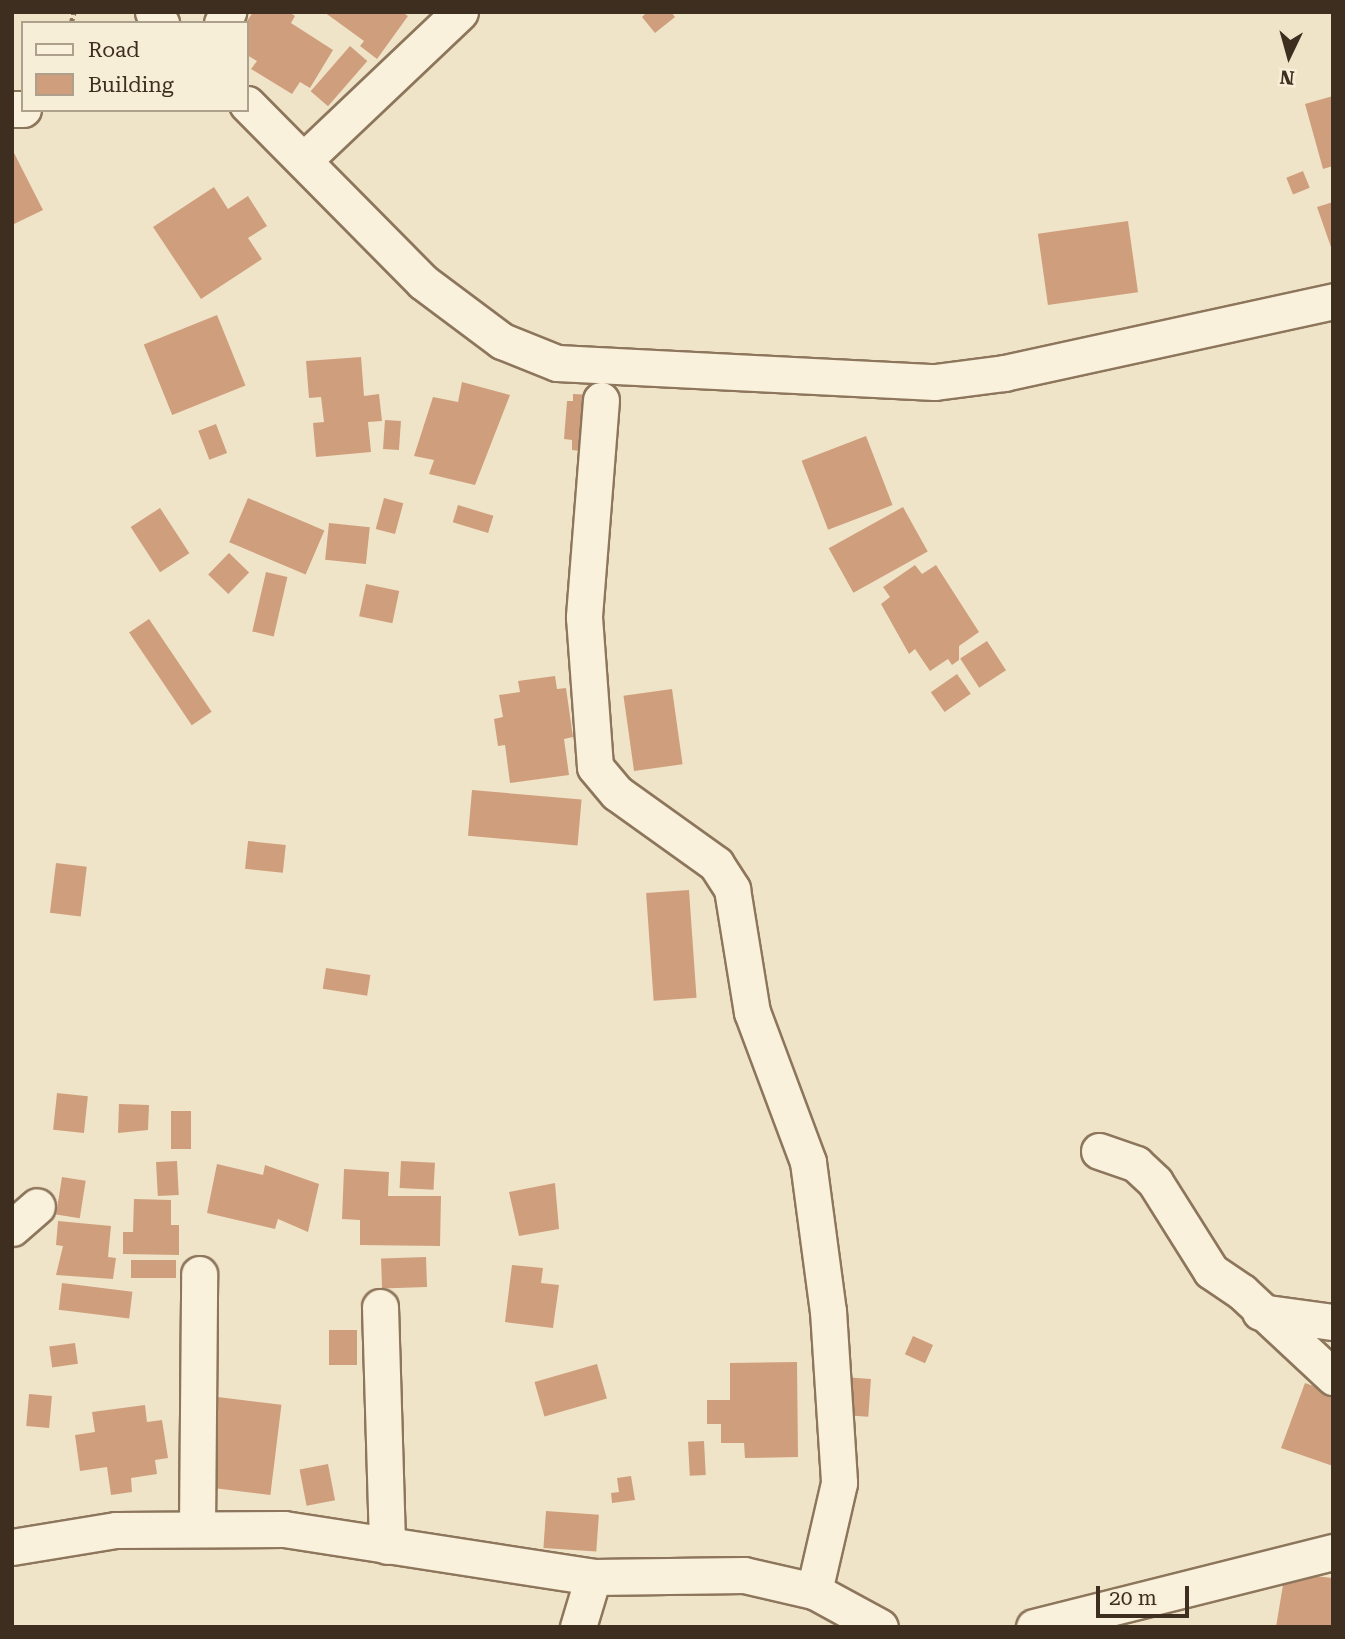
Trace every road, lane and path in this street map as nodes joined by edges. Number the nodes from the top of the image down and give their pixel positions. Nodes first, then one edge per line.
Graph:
1 (460, 12) edge
2 (248, 105) edge
3 (304, 160) junction
4 (1333, 301) edge
5 (601, 400) dead end
6 (1099, 1151) dead end
7 (199, 1274) dead end
8 (380, 1307) dead end
9 (1260, 1312) junction
10 (1333, 1322) edge
11 (1333, 1377) edge
12 (197, 1527) junction
13 (387, 1545) junction
14 (12, 1547) edge
15 (1333, 1552) edge
16 (593, 1577) junction
17 (814, 1591) junction
18 (1085, 1621) edge
19 (578, 1627) edge
20 (880, 1627) edge
21 (1034, 1627) edge

1 - 3 street
2 - 3 street
3 - 4 street
5 - 17 street
6 - 9 street
7 - 12 street
8 - 13 street
9 - 10 street
9 - 11 street
12 - 13 street
12 - 14 street
13 - 16 street
15 - 18 street
16 - 17 street
16 - 19 street
17 - 20 street
18 - 21 street

